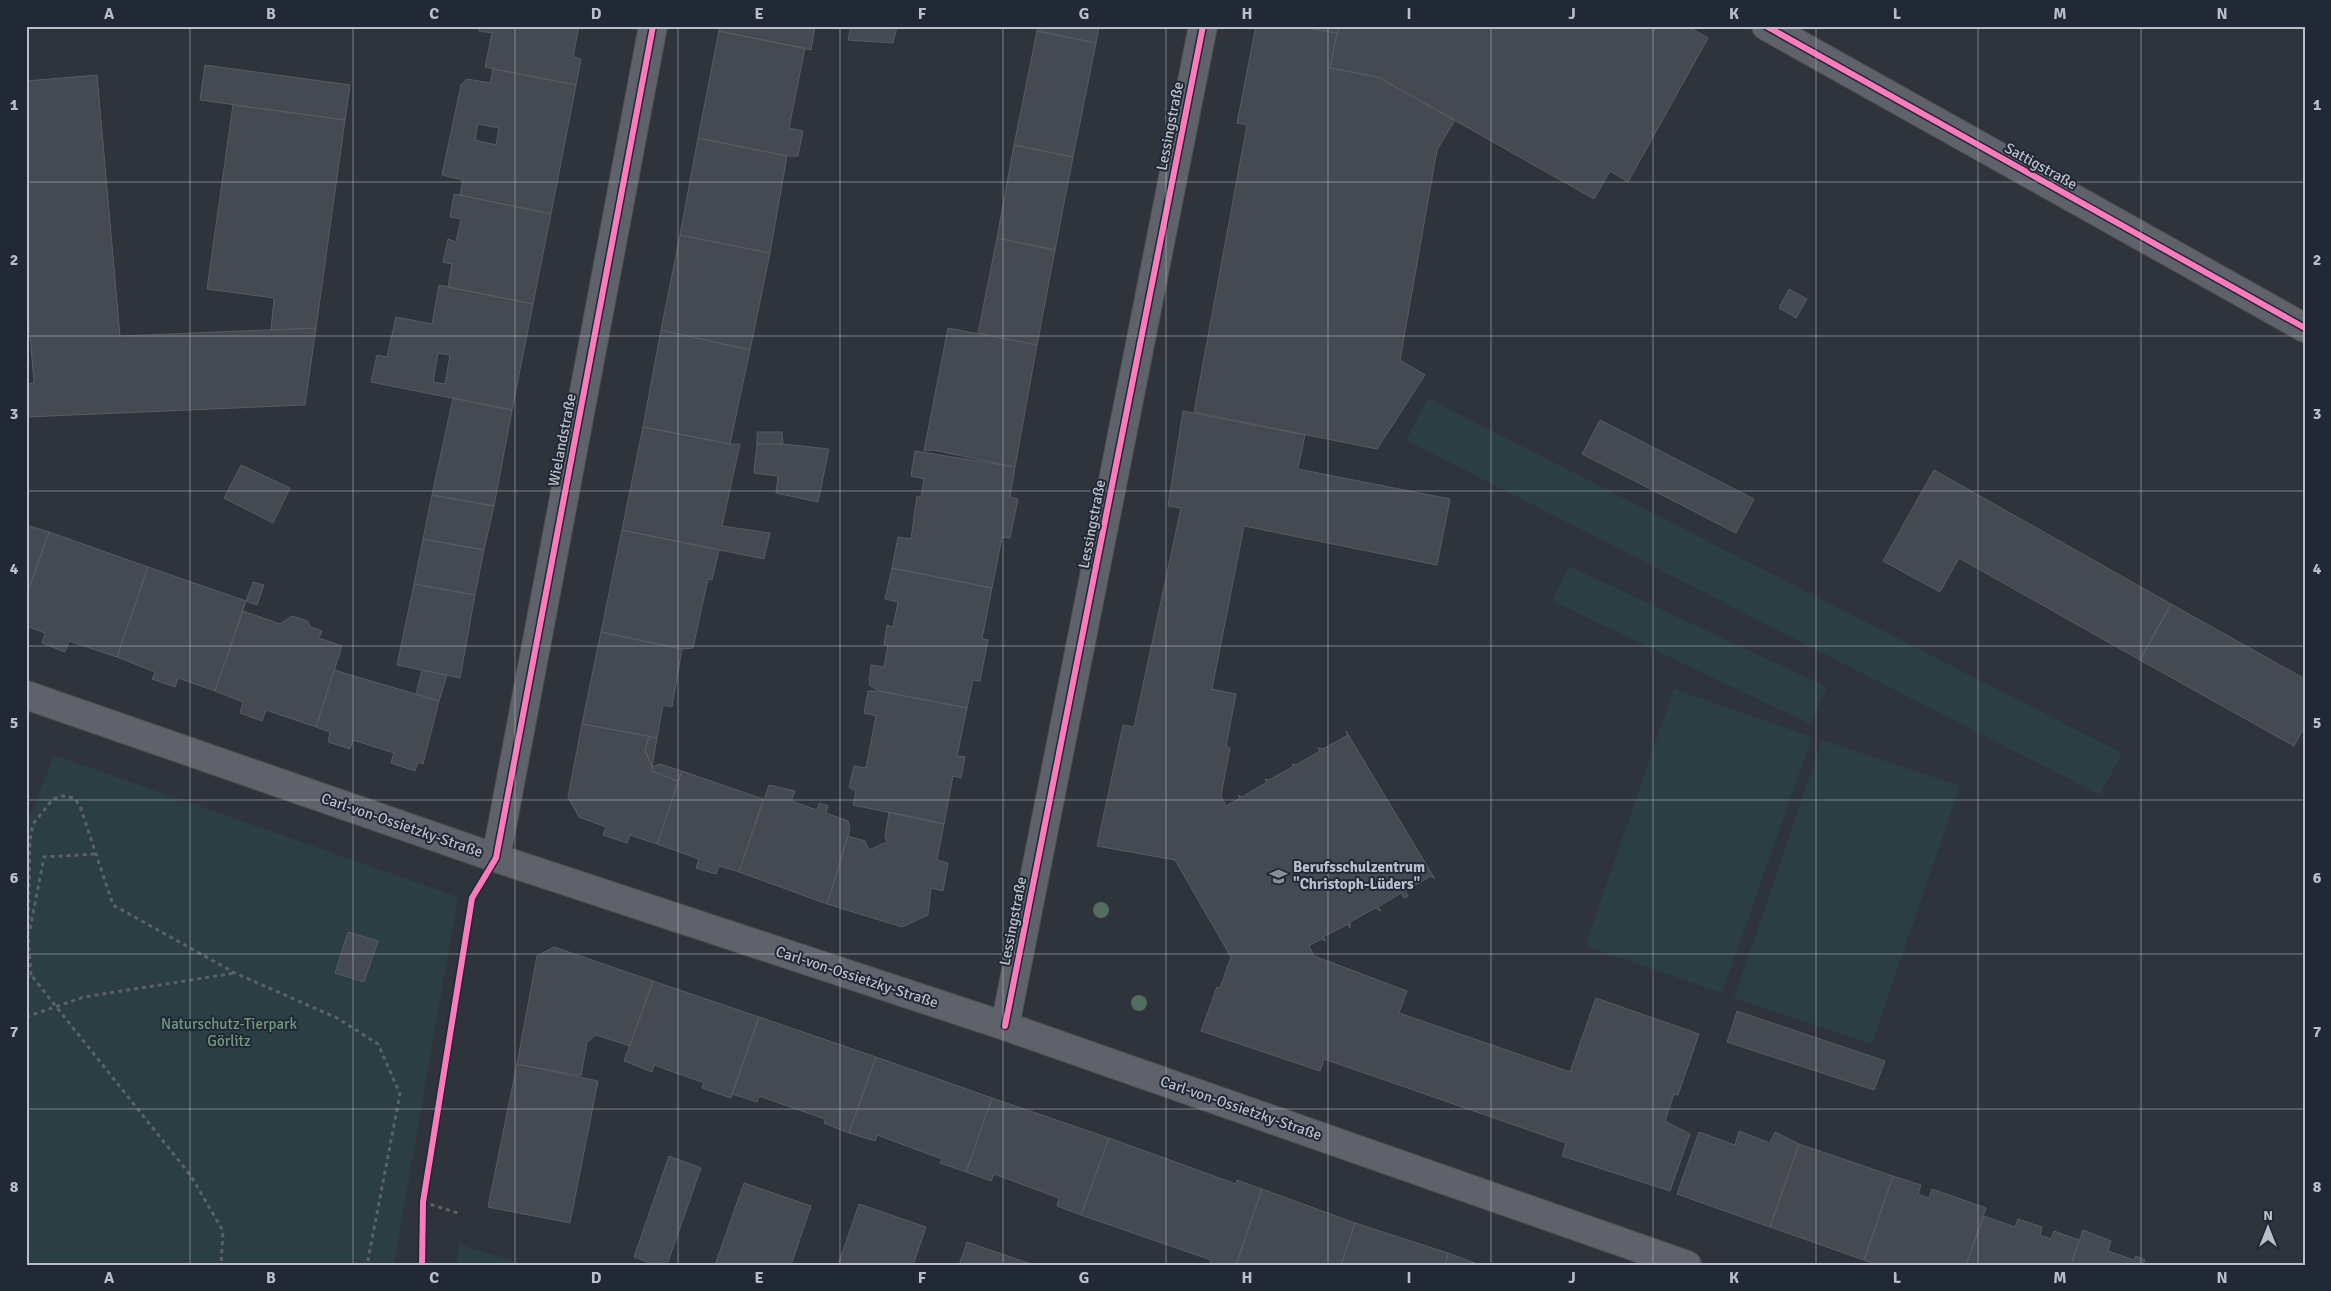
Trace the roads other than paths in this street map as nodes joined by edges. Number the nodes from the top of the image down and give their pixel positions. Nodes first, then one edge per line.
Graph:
1 (653, 26) edge
2 (1203, 26) edge
3 (1766, 26) edge
4 (2305, 328) edge
5 (26, 695) edge
6 (496, 858) junction
7 (1005, 1026) junction
8 (1687, 1265) edge

1 - 6 street, Wielandstraße
2 - 7 street, Lessingstraße
3 - 4 street, Sattigstraße
5 - 6 street, Carl-von-Ossietzky-Straße
6 - 7 street, Carl-von-Ossietzky-Straße
7 - 8 street, Carl-von-Ossietzky-Straße

